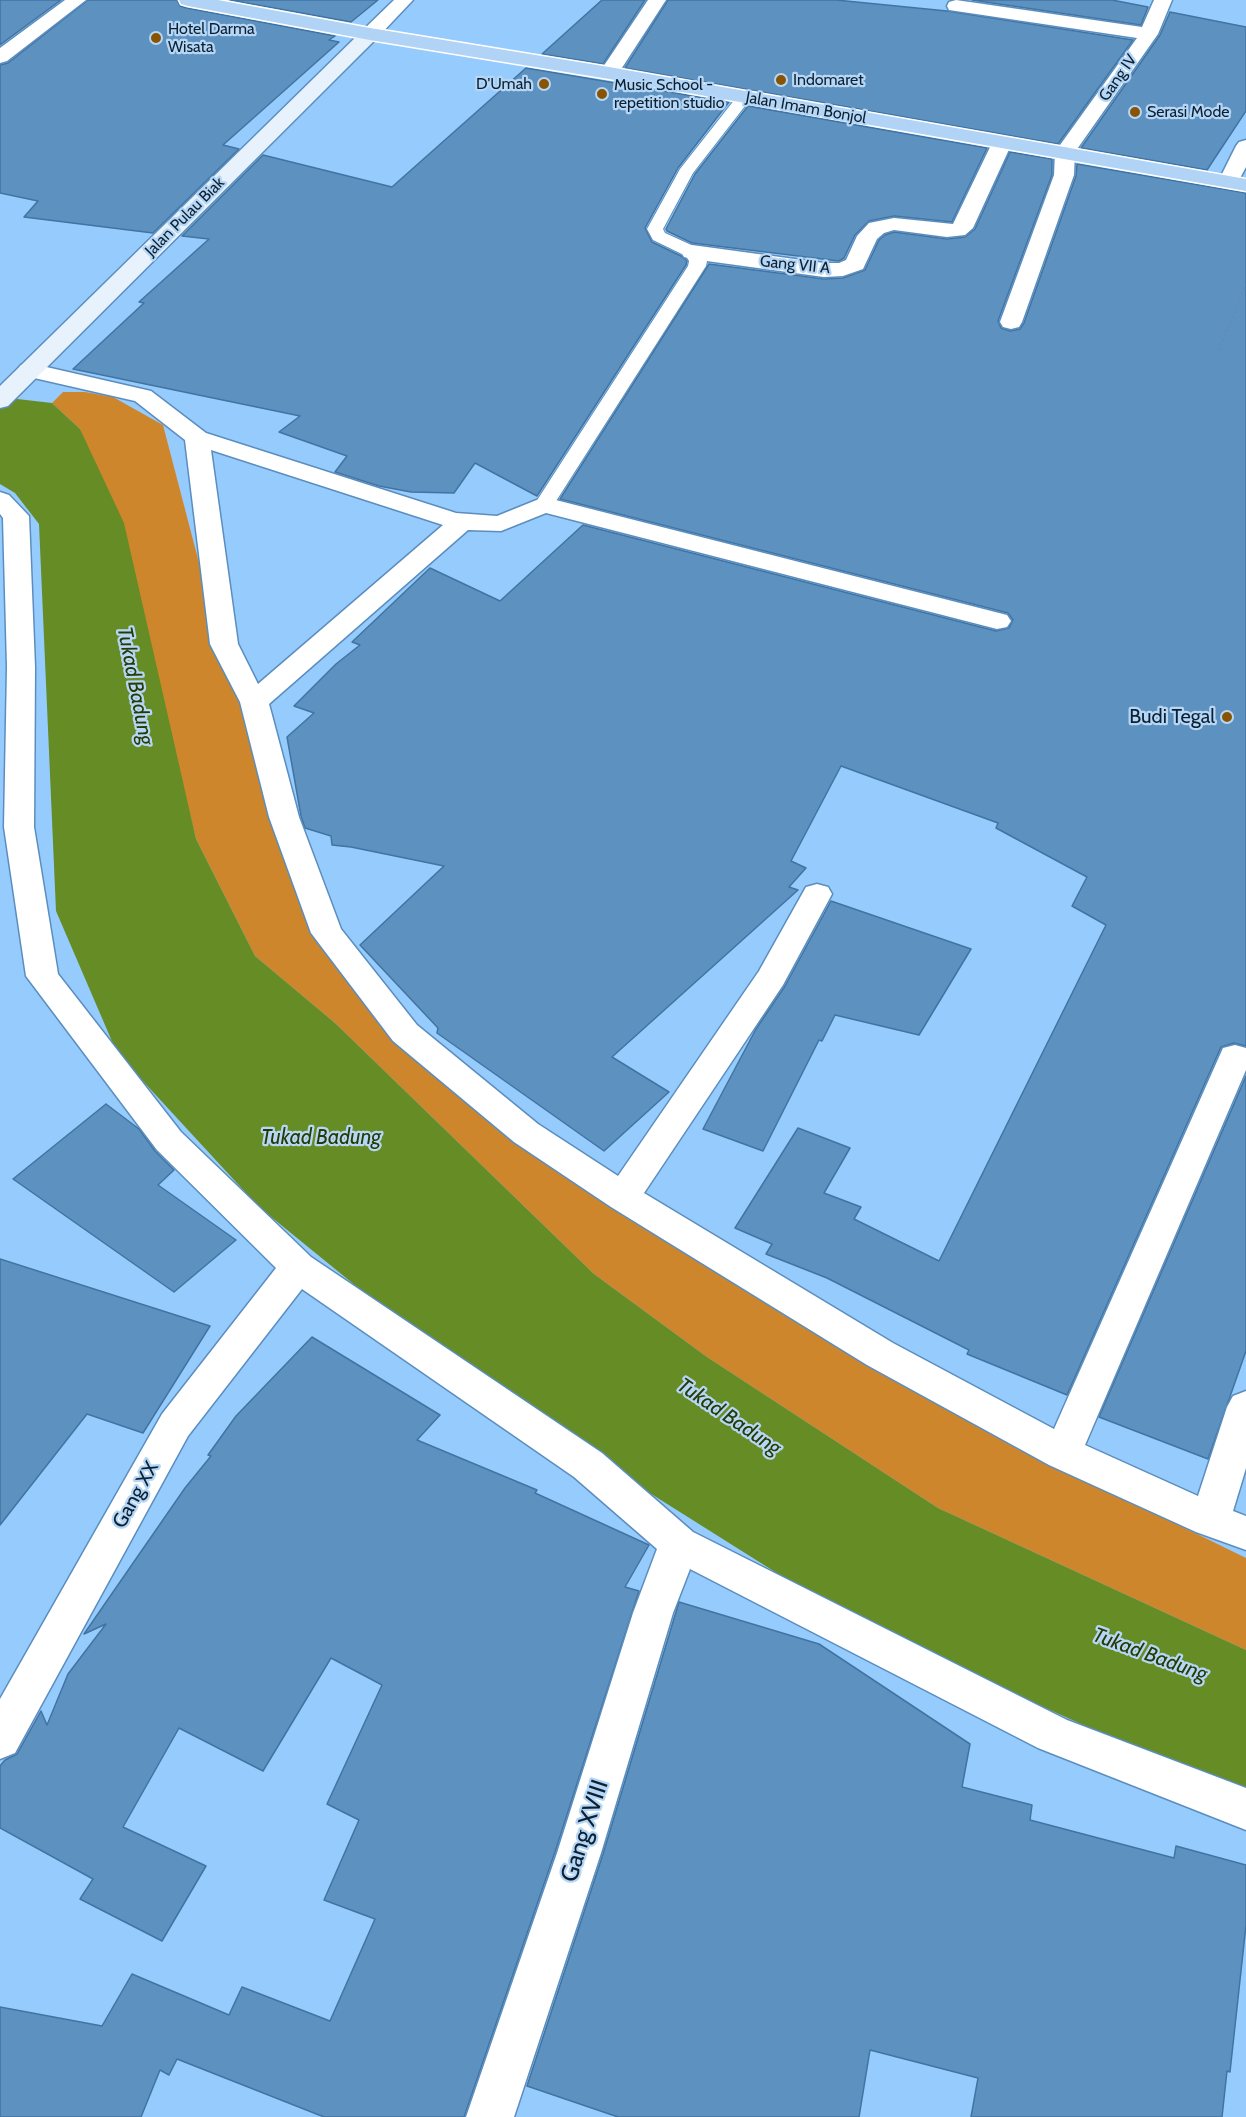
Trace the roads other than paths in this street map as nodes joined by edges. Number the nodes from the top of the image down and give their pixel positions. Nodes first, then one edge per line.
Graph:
1 (76, 0) edge
2 (188, 0) edge
3 (404, 0) edge
4 (657, 0) edge
5 (1163, 0) edge
6 (956, 6) dead end
7 (370, 34) junction
8 (1149, 34) junction
9 (0, 57) edge
10 (609, 73) junction
11 (744, 97) junction
12 (1002, 143) junction
13 (1246, 146) edge
14 (1065, 152) junction
15 (1237, 183) edge
16 (692, 252) junction
17 (1011, 322) dead end
18 (13, 386) edge
19 (197, 438) junction
20 (0, 501) edge
21 (544, 505) junction
22 (463, 521) junction
23 (997, 621) dead end
24 (254, 702) junction
25 (817, 894) dead end
26 (1235, 1058) dead end
27 (623, 1197) junction
28 (298, 1268) junction
29 (1246, 1407) edge
30 (1063, 1453) junction
31 (1210, 1520) junction
32 (1246, 1533) edge
33 (679, 1544) junction
34 (0, 1739) edge
35 (1246, 1809) edge
36 (490, 2117) edge

1 - 9 street
2 - 7 highway, Jalan Imam Bonjol
3 - 7 street
4 - 10 street
5 - 8 street, Gang IV
6 - 8 street
7 - 10 highway, Jalan Imam Bonjol
7 - 18 street, Jalan Pulau Biak
8 - 14 street, Gang IV
10 - 11 highway, Jalan Imam Bonjol
11 - 12 highway, Jalan Imam Bonjol
11 - 16 lane
12 - 14 highway, Jalan Imam Bonjol
12 - 16 street, Gang VII A
13 - 15 street
14 - 15 highway, Jalan Imam Bonjol
14 - 17 street
16 - 21 lane
18 - 19 street
19 - 22 street
19 - 24 street
20 - 28 street
21 - 22 street
21 - 23 street
22 - 24 street
24 - 27 street
25 - 27 street
26 - 30 street
27 - 30 street
28 - 33 street
28 - 34 street, Gang XX
29 - 31 street
30 - 31 street
31 - 32 street
33 - 35 street
33 - 36 street, Gang XVIII

